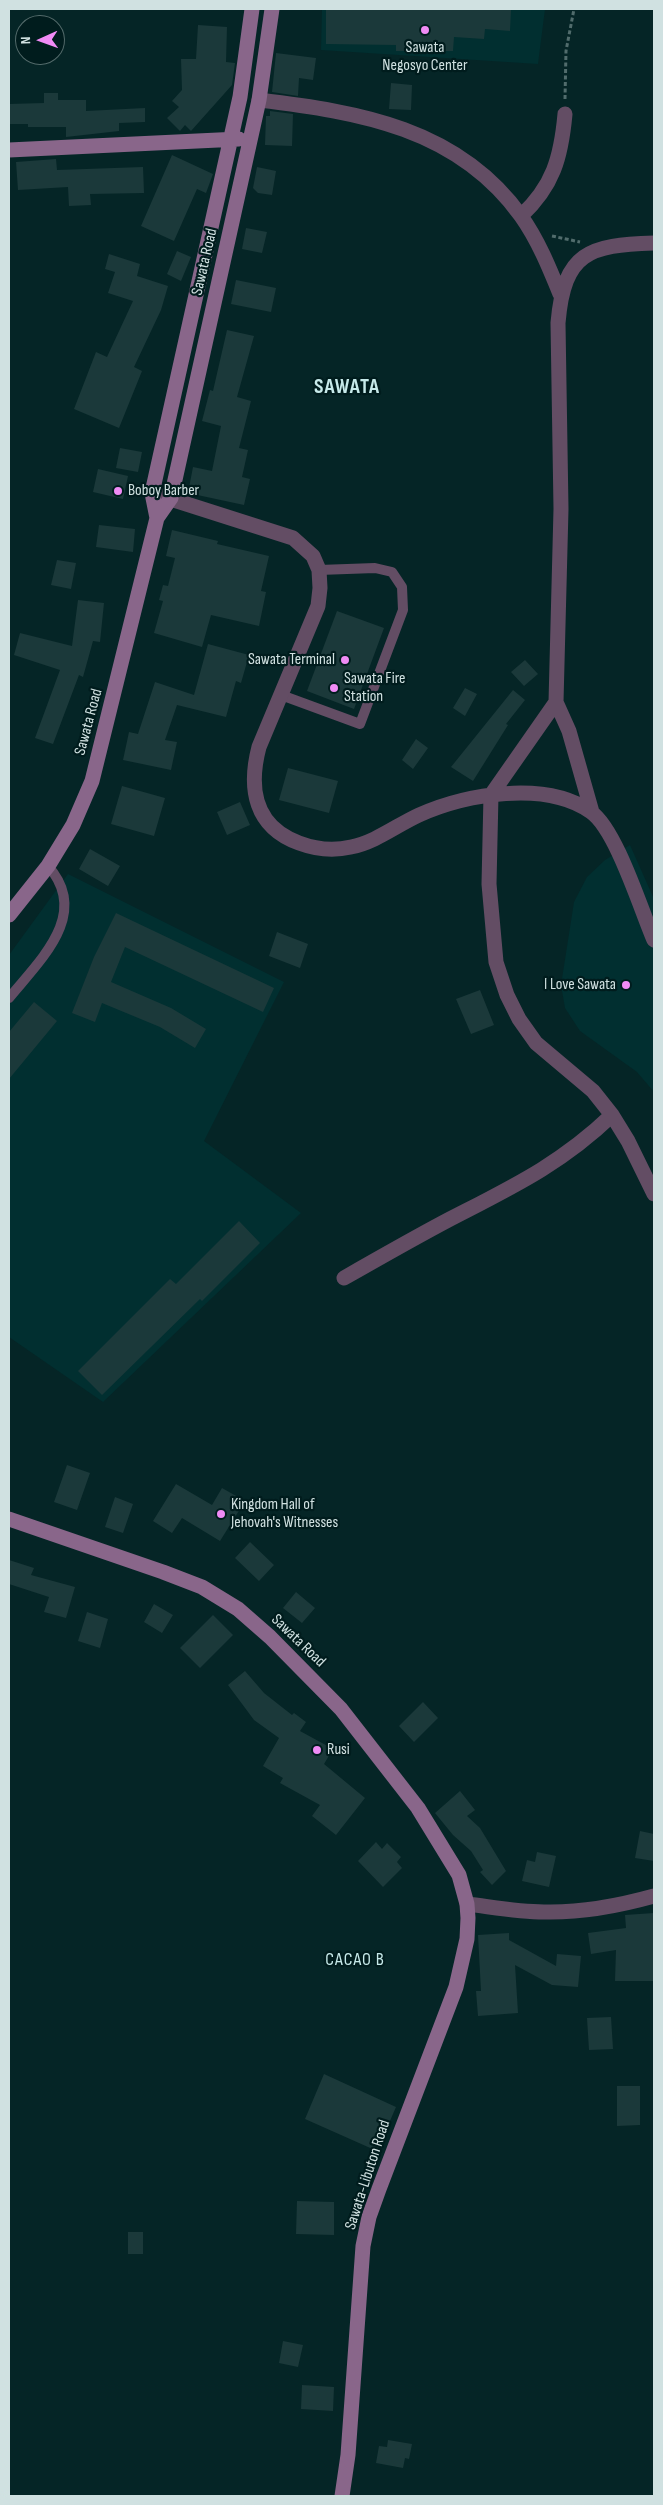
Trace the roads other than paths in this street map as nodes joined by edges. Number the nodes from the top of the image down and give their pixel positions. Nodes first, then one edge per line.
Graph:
1 (252, 9) edge
2 (272, 9) edge
3 (259, 100) junction
4 (565, 114) road end
5 (231, 138) junction
6 (250, 140) junction
7 (9, 150) edge
8 (521, 216) junction
9 (654, 243) edge
10 (560, 294) junction
11 (152, 493) junction
12 (171, 498) junction
13 (157, 518) junction
14 (319, 570) junction
15 (282, 695) junction
16 (556, 702) junction
17 (491, 795) junction
18 (592, 812) junction
19 (48, 866) junction
20 (9, 915) edge
21 (654, 940) edge
22 (9, 998) edge
23 (612, 1115) junction
24 (654, 1194) edge
25 (344, 1278) dead end
26 (9, 1519) edge
27 (654, 1896) edge
28 (467, 1904) junction
29 (342, 2496) edge

1 - 5 main road, Sawata Road
2 - 3 main road, Sawata Road
3 - 6 main road, Sawata Road
3 - 8 street
4 - 8 street
5 - 6 main road
5 - 7 main road
5 - 11 main road, Sawata Road
6 - 12 main road, Sawata Road
8 - 10 street
9 - 10 street
10 - 16 street
11 - 12 street
11 - 13 main road, Sawata Road
12 - 13 main road, Sawata Road
12 - 14 street
13 - 19 main road, Sawata Road
14 - 15 street
14 - 15 lane
15 - 17 street
16 - 17 street
16 - 18 street
17 - 18 street
17 - 23 street
18 - 21 street
19 - 20 main road, Sawata Road
19 - 22 lane
23 - 24 street
23 - 25 street
26 - 28 main road, Sawata Road
27 - 28 street
28 - 29 main road, Sawata-Libuton Road

